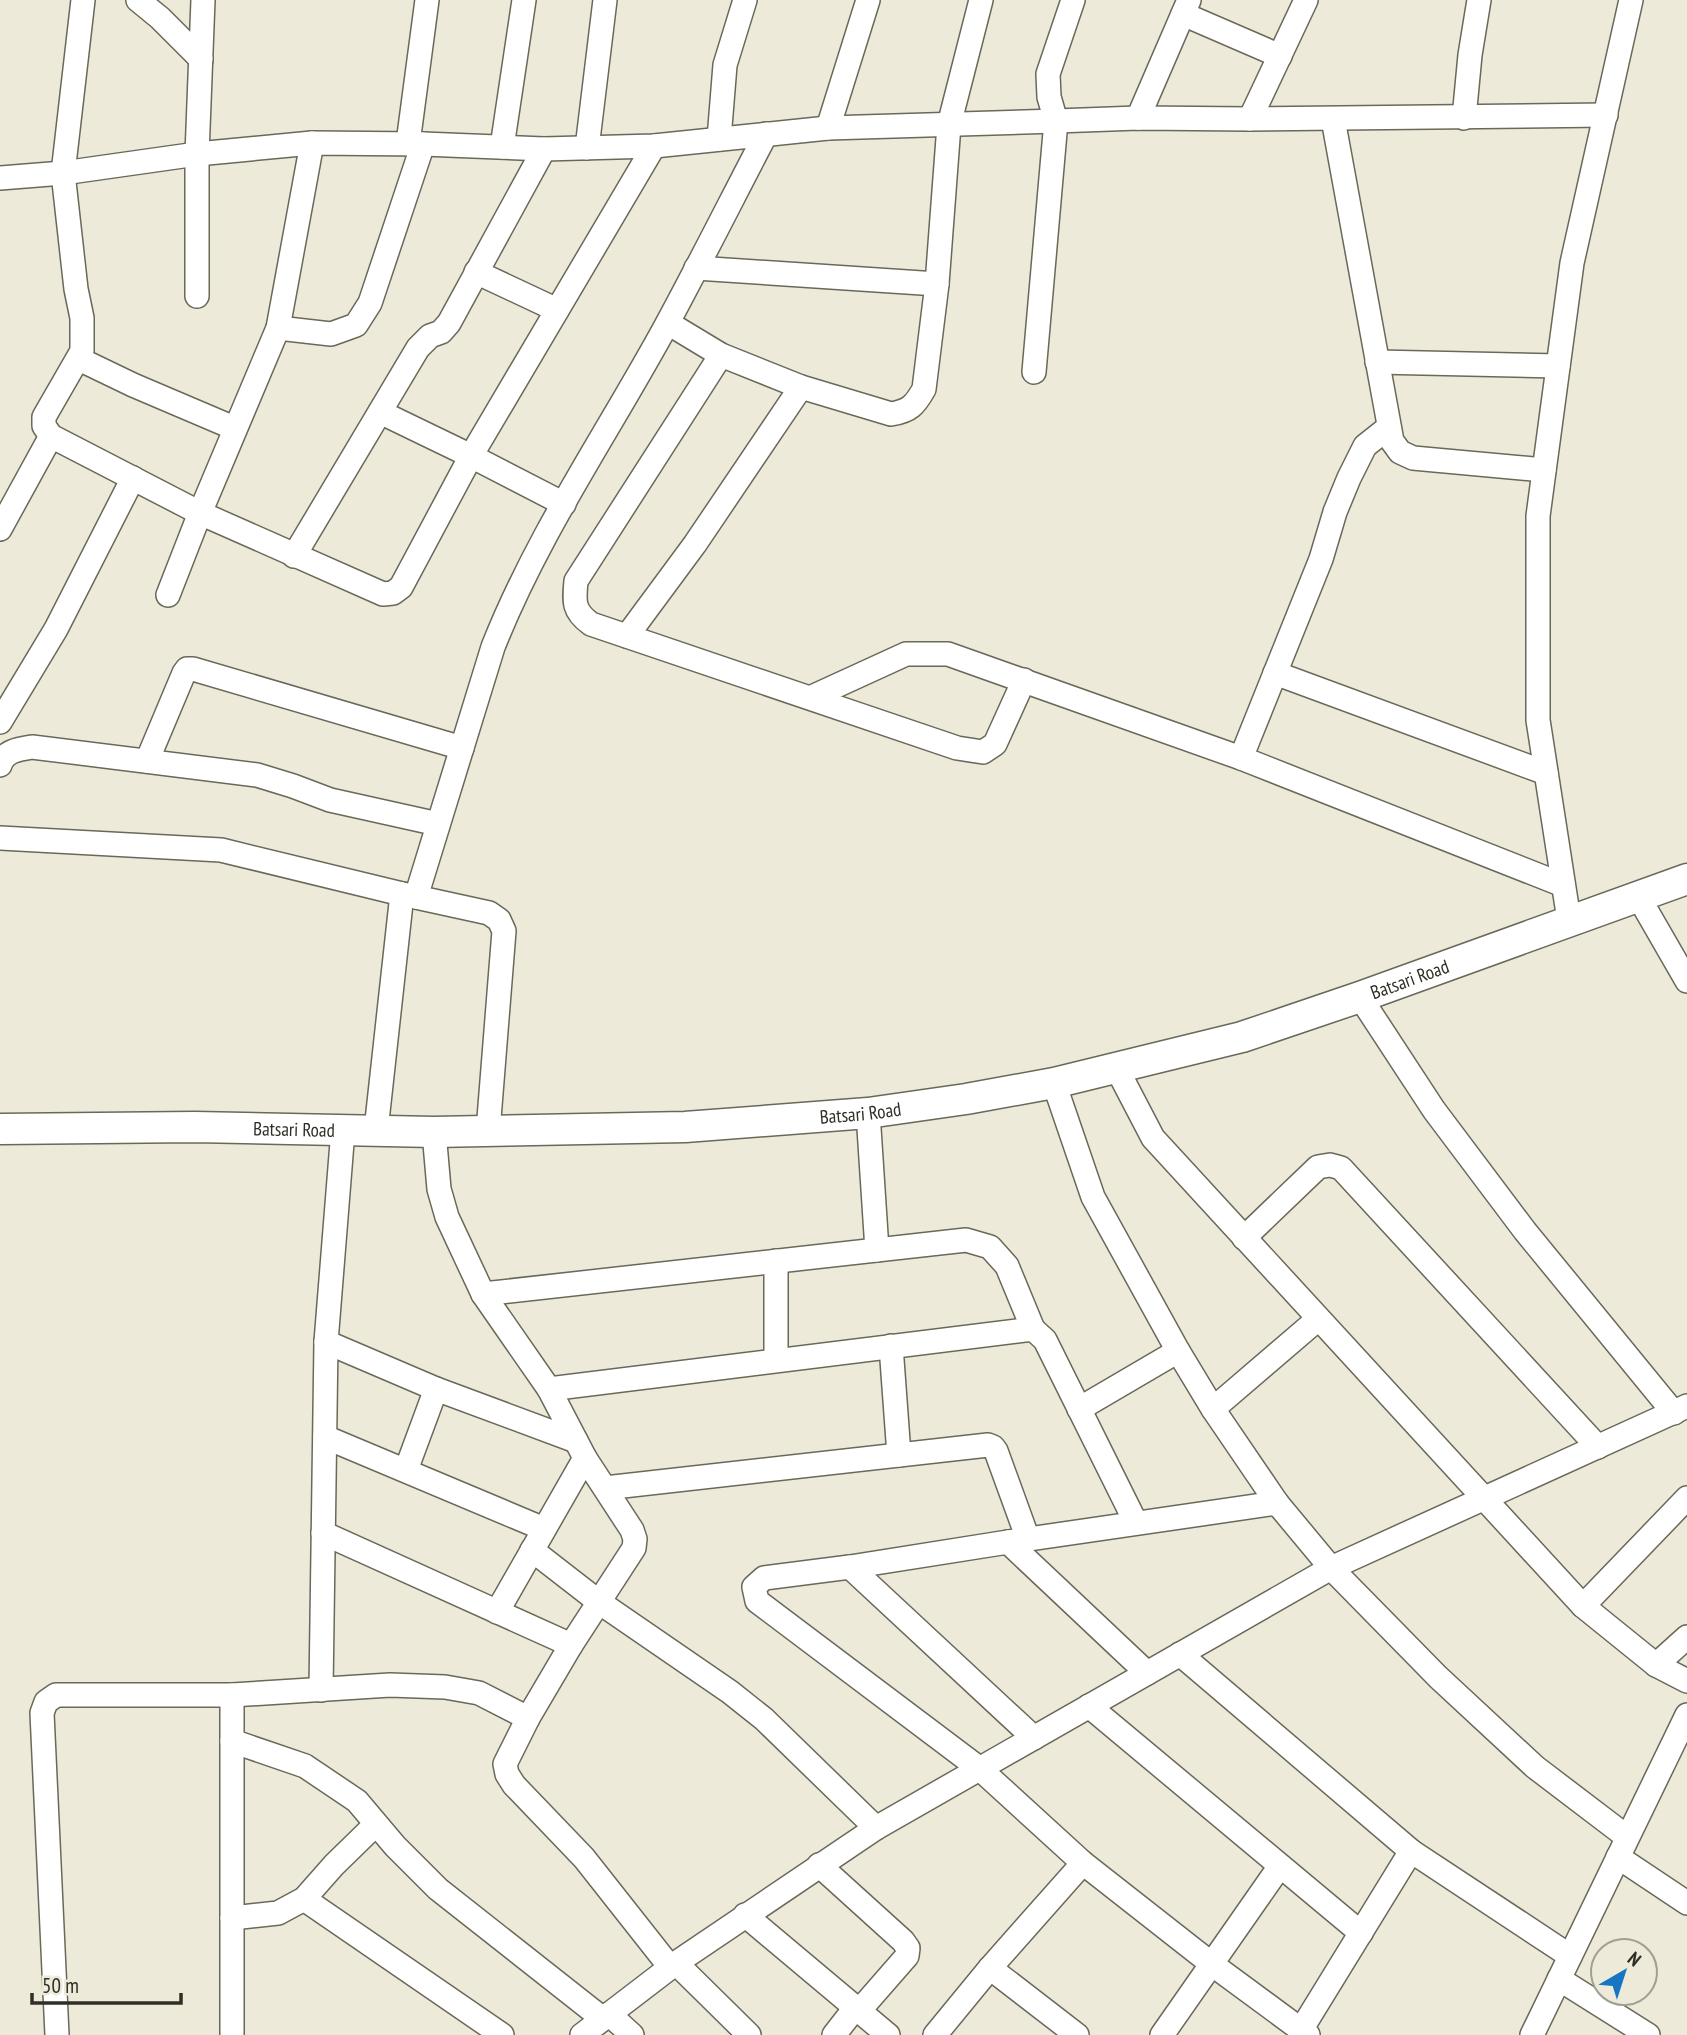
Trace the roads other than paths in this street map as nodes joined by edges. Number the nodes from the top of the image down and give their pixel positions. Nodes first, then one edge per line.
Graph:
1 (83, 0) edge
2 (138, 0) edge
3 (204, 0) edge
4 (426, 0) edge
5 (524, 0) edge
6 (605, 0) edge
7 (745, 0) edge
8 (869, 0) edge
9 (981, 0) edge
10 (1073, 0) edge
11 (1306, 0) edge
12 (1479, 0) edge
13 (1632, 0) edge
14 (1186, 7) edge
15 (1280, 55) junction
16 (201, 59) junction
17 (1606, 115) junction
18 (1138, 118) junction
19 (1464, 118) junction
20 (1250, 119) junction
21 (1333, 119) junction
22 (1056, 121) junction
23 (949, 125) junction
24 (828, 128) junction
25 (766, 134) junction
26 (719, 139) junction
27 (312, 143) junction
28 (416, 143) junction
29 (654, 146) junction
30 (502, 147) junction
31 (587, 148) junction
32 (544, 149) junction
33 (197, 154) junction
34 (63, 173) junction
35 (0, 178) edge
36 (696, 268) junction
37 (476, 272) junction
38 (937, 284) junction
39 (197, 296) dead end
40 (557, 310) junction
41 (667, 323) junction
42 (278, 328) junction
43 (721, 355) junction
44 (79, 359) junction
45 (1377, 362) junction
46 (1558, 366) junction
47 (1034, 372) dead end
48 (801, 387) junction
49 (380, 412) junction
50 (1389, 427) junction
51 (234, 428) junction
52 (51, 436) junction
53 (471, 456) junction
54 (1544, 470) junction
55 (133, 478) junction
56 (564, 504) junction
57 (200, 513) junction
58 (0, 529) edge
59 (294, 555) junction
60 (168, 595) dead end
61 (627, 636) junction
62 (1275, 673) junction
63 (1024, 680) junction
64 (812, 697) junction
65 (0, 722) edge
66 (462, 748) junction
67 (1241, 758) junction
68 (147, 761) junction
69 (0, 765) edge
70 (1546, 773) junction
71 (438, 824) junction
72 (0, 838) edge
73 (1687, 879) edge
74 (1563, 885) junction
75 (409, 896) junction
76 (1638, 896) junction
77 (1569, 920) junction
78 (1687, 981) edge
79 (1360, 997) junction
80 (1117, 1069) junction
81 (1054, 1083) junction
82 (868, 1113) junction
83 (0, 1129) edge
84 (343, 1130) junction
85 (376, 1130) junction
86 (488, 1131) junction
87 (434, 1132) junction
88 (1244, 1238) junction
89 (877, 1250) junction
90 (776, 1261) junction
91 (483, 1294) junction
92 (1318, 1319) junction
93 (1033, 1329) junction
94 (326, 1342) junction
95 (891, 1346) junction
96 (1178, 1351) junction
97 (776, 1360) junction
98 (436, 1389) junction
99 (549, 1389) junction
100 (1079, 1409) junction
101 (1213, 1409) junction
102 (1680, 1410) edge
103 (325, 1437) junction
104 (1598, 1447) junction
105 (580, 1449) junction
106 (899, 1455) junction
107 (406, 1470) junction
108 (606, 1488) junction
109 (1485, 1498) junction
110 (1687, 1498) edge
111 (1277, 1503) junction
112 (1136, 1523) junction
113 (544, 1529) junction
114 (323, 1533) junction
115 (1018, 1541) junction
116 (532, 1550) junction
117 (850, 1567) junction
118 (1331, 1568) junction
119 (599, 1602) junction
120 (1583, 1606) junction
121 (497, 1612) junction
122 (1687, 1637) edge
123 (571, 1645) junction
124 (1180, 1654) junction
125 (1656, 1665) junction
126 (1147, 1673) junction
127 (1687, 1681) edge
128 (321, 1690) junction
129 (232, 1695) junction
130 (1088, 1706) junction
131 (1687, 1715) edge
132 (528, 1718) junction
133 (1034, 1738) junction
134 (232, 1741) junction
135 (1679, 1750) edge
136 (980, 1769) junction
137 (376, 1824) junction
138 (876, 1828) junction
139 (1622, 1847) junction
140 (1411, 1851) junction
141 (1083, 1863) junction
142 (819, 1865) junction
143 (1280, 1866) junction
144 (304, 1899) junction
145 (1687, 1903) edge
146 (744, 1915) junction
147 (232, 1918) junction
148 (1361, 1933) junction
149 (1570, 1956) junction
150 (673, 1965) junction
151 (1213, 1965) junction
152 (990, 1968) junction
153 (1559, 1979) junction
154 (857, 2009) junction
155 (606, 2017) junction
156 (1304, 2033) edge
157 (57, 2035) edge
158 (232, 2035) edge
159 (502, 2035) edge
160 (582, 2035) edge
161 (632, 2035) edge
162 (749, 2035) edge
163 (834, 2035) edge
164 (888, 2035) edge
165 (935, 2035) edge
166 (1077, 2035) edge
167 (1162, 2035) edge
168 (1532, 2035) edge
169 (1648, 2035) edge

1 - 34 street
2 - 16 street
3 - 16 street
4 - 28 street
5 - 30 street
6 - 31 street
7 - 26 street
8 - 24 street
9 - 23 street
10 - 22 street
11 - 15 street
12 - 19 street
13 - 17 street
14 - 15 street
14 - 18 street
15 - 20 street
16 - 33 street
17 - 19 street
17 - 46 street
18 - 20 street
18 - 22 street
19 - 21 street
20 - 21 street
21 - 45 street
22 - 23 street
22 - 47 street
23 - 24 street
23 - 38 street
24 - 25 street
25 - 26 street
25 - 36 street
26 - 29 street
27 - 28 street
27 - 33 street
27 - 42 street
28 - 30 street
28 - 42 street
29 - 31 street
29 - 40 street
30 - 32 street
31 - 32 street
32 - 37 street
33 - 34 street
33 - 39 street
34 - 35 street
34 - 44 street
36 - 38 street
36 - 41 street
37 - 40 street
37 - 49 street
38 - 48 street
40 - 53 street
41 - 43 street
41 - 56 street
42 - 51 street
43 - 48 street
43 - 61 street
44 - 51 street
44 - 52 street
45 - 46 street
45 - 50 street
46 - 54 street
48 - 61 street
49 - 53 street
49 - 59 street
50 - 54 street
50 - 62 street
51 - 57 street
52 - 55 street
52 - 58 street
53 - 56 street
53 - 59 street
54 - 70 street
55 - 57 street
55 - 65 street
56 - 66 street
57 - 59 street
57 - 60 street
61 - 64 street
62 - 67 street
62 - 70 street
63 - 64 street
63 - 64 street
63 - 67 street
66 - 68 street
66 - 71 street
67 - 74 street
68 - 69 street
68 - 71 street
70 - 74 street
71 - 75 street
72 - 75 street
73 - 76 main road, Batsari Road
74 - 77 street
75 - 85 street
75 - 86 street
76 - 77 main road, Batsari Road
76 - 78 street
77 - 79 main road, Batsari Road
79 - 80 main road, Batsari Road
79 - 102 street
80 - 81 main road, Batsari Road
80 - 88 street
81 - 82 main road, Batsari Road
81 - 96 street
82 - 86 main road, Batsari Road
82 - 89 street
83 - 84 main road, Batsari Road
84 - 85 main road, Batsari Road
84 - 94 street
85 - 87 main road, Batsari Road
86 - 87 main road, Batsari Road
87 - 91 street
88 - 92 street
88 - 104 street
89 - 90 street
89 - 93 street
90 - 91 street
90 - 97 street
91 - 99 street
92 - 101 street
92 - 109 street
93 - 95 street
93 - 100 street
94 - 98 street
94 - 103 street
95 - 97 street
95 - 106 street
96 - 100 street
96 - 101 street
97 - 99 street
98 - 105 street
98 - 107 street
99 - 105 street
100 - 112 street
101 - 111 street
102 - 104 street
103 - 107 street
103 - 114 street
104 - 109 street
105 - 108 street
105 - 113 street
106 - 108 street
106 - 115 street
107 - 113 street
108 - 119 street
109 - 118 street
109 - 120 street
110 - 120 street
111 - 112 street
111 - 118 street
112 - 115 street
113 - 116 street
114 - 121 street
114 - 128 street
115 - 117 street
115 - 126 street
116 - 119 street
116 - 121 street
117 - 133 street
117 - 136 street
118 - 124 street
118 - 139 street
119 - 123 street
119 - 138 street
120 - 125 street
121 - 123 street
122 - 125 street
123 - 132 street
124 - 126 street
124 - 140 street
125 - 127 street
126 - 130 street
128 - 129 street
128 - 132 street
129 - 134 street
129 - 157 street
130 - 133 street
130 - 143 street
131 - 135 street
132 - 150 street
133 - 136 street
134 - 137 street
134 - 147 street
135 - 139 street
136 - 138 street
136 - 141 street
137 - 144 street
137 - 155 street
138 - 142 street
139 - 145 street
139 - 149 street
140 - 148 street
140 - 149 street
141 - 151 street
141 - 152 street
142 - 146 street
142 - 154 street
143 - 148 street
143 - 151 street
144 - 147 street
144 - 159 street
146 - 150 street
146 - 154 street
147 - 158 street
148 - 156 street
149 - 153 street
150 - 155 street
150 - 162 street
151 - 156 street
151 - 167 street
152 - 165 street
152 - 166 street
153 - 168 street
153 - 169 street
154 - 163 street
154 - 164 street
155 - 160 street
155 - 161 street

